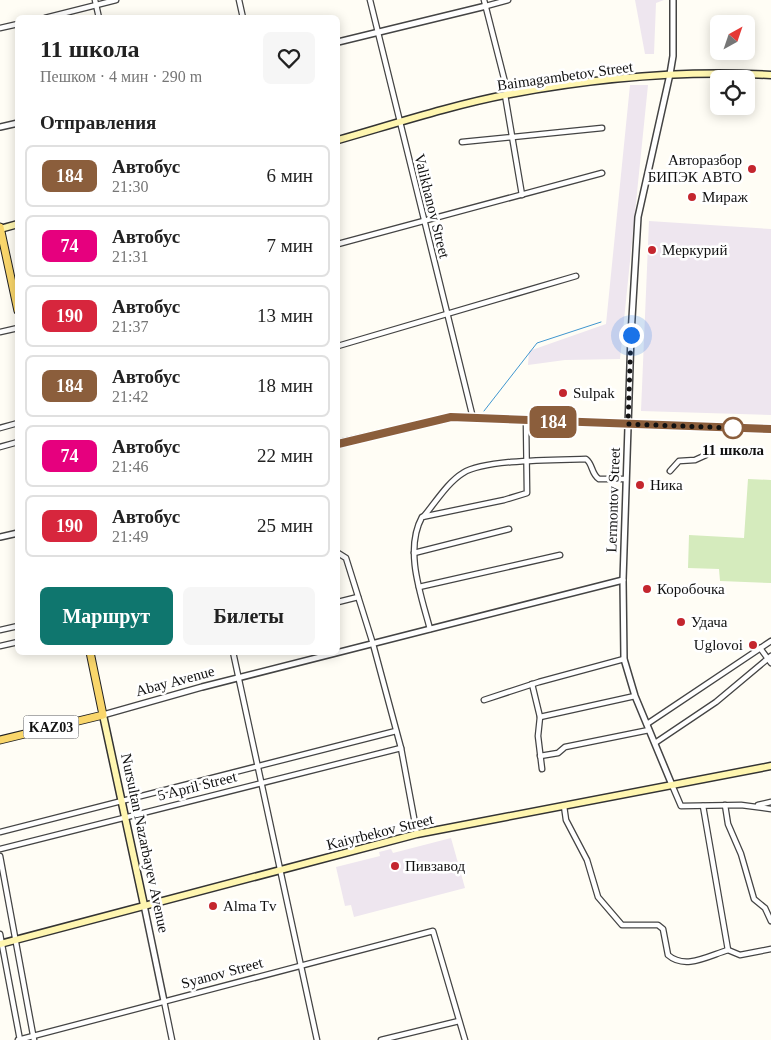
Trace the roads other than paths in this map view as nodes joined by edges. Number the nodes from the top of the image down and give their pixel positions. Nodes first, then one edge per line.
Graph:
1 (116, 0) edge
2 (238, 0) edge
3 (370, 0) edge
4 (508, 0) edge
5 (673, 0) edge
6 (96, 2) edge
7 (485, 3) edge
8 (54, 15) edge
9 (98, 15) edge
10 (242, 15) edge
11 (15, 25) edge
12 (0, 28) edge
13 (376, 33) junction
14 (340, 42) edge
15 (670, 74) junction
16 (771, 74) edge
17 (507, 95) junction
18 (15, 123) edge
19 (399, 123) junction
20 (0, 127) edge
21 (602, 128) dead end
22 (512, 136) junction
23 (340, 139) edge
24 (462, 142) dead end
25 (602, 173) dead end
26 (522, 195) junction
27 (423, 222) junction
28 (15, 225) edge
29 (0, 228) edge
30 (340, 243) edge
31 (576, 276) dead end
32 (15, 297) edge
33 (446, 314) junction
34 (15, 329) edge
35 (0, 332) edge
36 (340, 345) edge
37 (473, 418) junction
38 (526, 420) junction
39 (15, 424) edge
40 (628, 424) junction
41 (0, 428) edge
42 (771, 429) edge
43 (340, 442) edge
44 (15, 443) edge
45 (0, 447) edge
46 (706, 455) dead end
47 (527, 460) junction
48 (670, 471) dead end
49 (626, 479) junction
50 (423, 517) junction
51 (509, 529) dead end
52 (15, 534) edge
53 (0, 537) edge
54 (414, 553) junction
55 (340, 554) edge
56 (560, 555) dead end
57 (623, 580) junction
58 (419, 587) junction
59 (358, 597) junction
60 (340, 602) edge
61 (15, 627) edge
62 (430, 629) junction
63 (0, 630) edge
64 (771, 641) edge
65 (15, 643) edge
66 (373, 644) junction
67 (0, 646) edge
68 (760, 648) junction
69 (340, 652) edge
70 (91, 655) edge
71 (234, 655) edge
72 (330, 655) edge
73 (624, 659) junction
74 (770, 659) edge
75 (239, 678) junction
76 (532, 684) junction
77 (635, 696) junction
78 (484, 700) dead end
79 (103, 715) junction
80 (540, 718) junction
81 (648, 727) junction
82 (396, 731) junction
83 (0, 740) edge
84 (655, 743) junction
85 (401, 748) junction
86 (540, 756) junction
87 (771, 766) edge
88 (257, 767) junction
89 (542, 769) dead end
90 (261, 783) junction
91 (672, 785) junction
92 (122, 801) junction
93 (771, 802) edge
94 (725, 805) junction
95 (564, 806) junction
96 (703, 806) junction
97 (757, 806) junction
98 (771, 809) edge
99 (125, 818) junction
100 (0, 832) edge
101 (417, 834) junction
102 (0, 850) edge
103 (0, 856) edge
104 (280, 869) junction
105 (144, 905) junction
106 (771, 920) edge
107 (0, 934) edge
108 (17, 940) junction
109 (1, 944) edge
110 (728, 950) junction
111 (771, 950) edge
112 (300, 966) junction
113 (164, 1001) junction
114 (459, 1021) junction
115 (34, 1038) edge
116 (20, 1040) edge
117 (172, 1040) edge
118 (317, 1040) edge
119 (381, 1040) edge
120 (465, 1040) edge

1 - 6 street
2 - 10 street
3 - 13 street, Valikhanov Street
4 - 7 street
5 - 15 street, Lermontov Street
6 - 8 street
6 - 9 street
7 - 13 street
7 - 17 street
11 - 12 street
13 - 14 street
13 - 19 street, Valikhanov Street
15 - 16 main road, Baimagambetov Street
15 - 17 main road, Baimagambetov Street
15 - 40 street, Lermontov Street
17 - 19 main road, Baimagambetov Street
17 - 22 street
18 - 20 street
19 - 23 main road, Baimagambetov Street
19 - 27 street, Valikhanov Street
21 - 22 street
22 - 24 street
22 - 26 street
25 - 26 street
26 - 27 street
27 - 30 street
27 - 33 street, Valikhanov Street
28 - 29 main road
29 - 32 main road
31 - 33 street
33 - 36 street
33 - 37 street, Valikhanov Street
34 - 35 street
37 - 38 street
37 - 43 street
38 - 40 street
38 - 47 street
39 - 41 street
40 - 42 street
40 - 49 street, Lermontov Street
44 - 45 street
46 - 48 street
47 - 49 street
47 - 50 street
47 - 50 street
49 - 57 street, Lermontov Street
50 - 54 street
51 - 54 street
52 - 53 street
54 - 58 street
55 - 59 street
56 - 58 street
57 - 62 street, Abay Avenue
57 - 73 street, Lermontov Street
58 - 62 street
59 - 60 street
59 - 66 street
61 - 63 street
62 - 66 street, Abay Avenue
64 - 68 street
65 - 67 street
66 - 69 street, Abay Avenue
66 - 82 street
68 - 74 street
68 - 81 street
70 - 79 main road, Nursultan Nazarbayev Avenue
71 - 75 street
72 - 75 street, Abay Avenue
73 - 76 street
73 - 77 street, Lermontov Street
74 - 84 street
75 - 79 street, Abay Avenue
75 - 88 street
76 - 78 street
76 - 80 street
77 - 80 street
77 - 81 street, Lermontov Street
79 - 83 main road, Abay Avenue / KАZ03
79 - 92 main road, Nursultan Nazarbayev Avenue
80 - 86 street
81 - 84 street, Lermontov Street
81 - 86 street
82 - 85 street
82 - 88 street, 5 April Street
84 - 91 street, Lermontov Street
85 - 90 street, 5 April Street
85 - 101 street
86 - 89 street
87 - 91 main road, Kaiyrbekov Street
88 - 90 street
88 - 92 street, 5 April Street
90 - 99 street, 5 April Street
90 - 104 street
91 - 95 main road, Kaiyrbekov Street
91 - 96 street
92 - 99 main road, Nursultan Nazarbayev Avenue
92 - 100 street, 5 April Street
93 - 97 street
94 - 96 street
94 - 97 street
94 - 106 street
95 - 101 main road, Kaiyrbekov Street
95 - 110 street
96 - 110 street
97 - 98 street
99 - 102 street, 5 April Street
99 - 105 main road, Nursultan Nazarbayev Avenue
101 - 104 main road, Kaiyrbekov Street
103 - 108 street
104 - 105 main road, Kaiyrbekov Street
104 - 112 street
105 - 108 main road, Kaiyrbekov Street
105 - 113 street, Nursultan Nazarbayev Avenue
107 - 109 street
108 - 109 main road, Kaiyrbekov Street
108 - 115 street
109 - 116 street
110 - 111 street
112 - 113 street, Syanov Street
112 - 114 street, Syanov Street
112 - 118 street
113 - 115 street, Syanov Street
113 - 117 street, Nursultan Nazarbayev Avenue
114 - 119 street
114 - 120 street
115 - 116 street, Syanov Street

